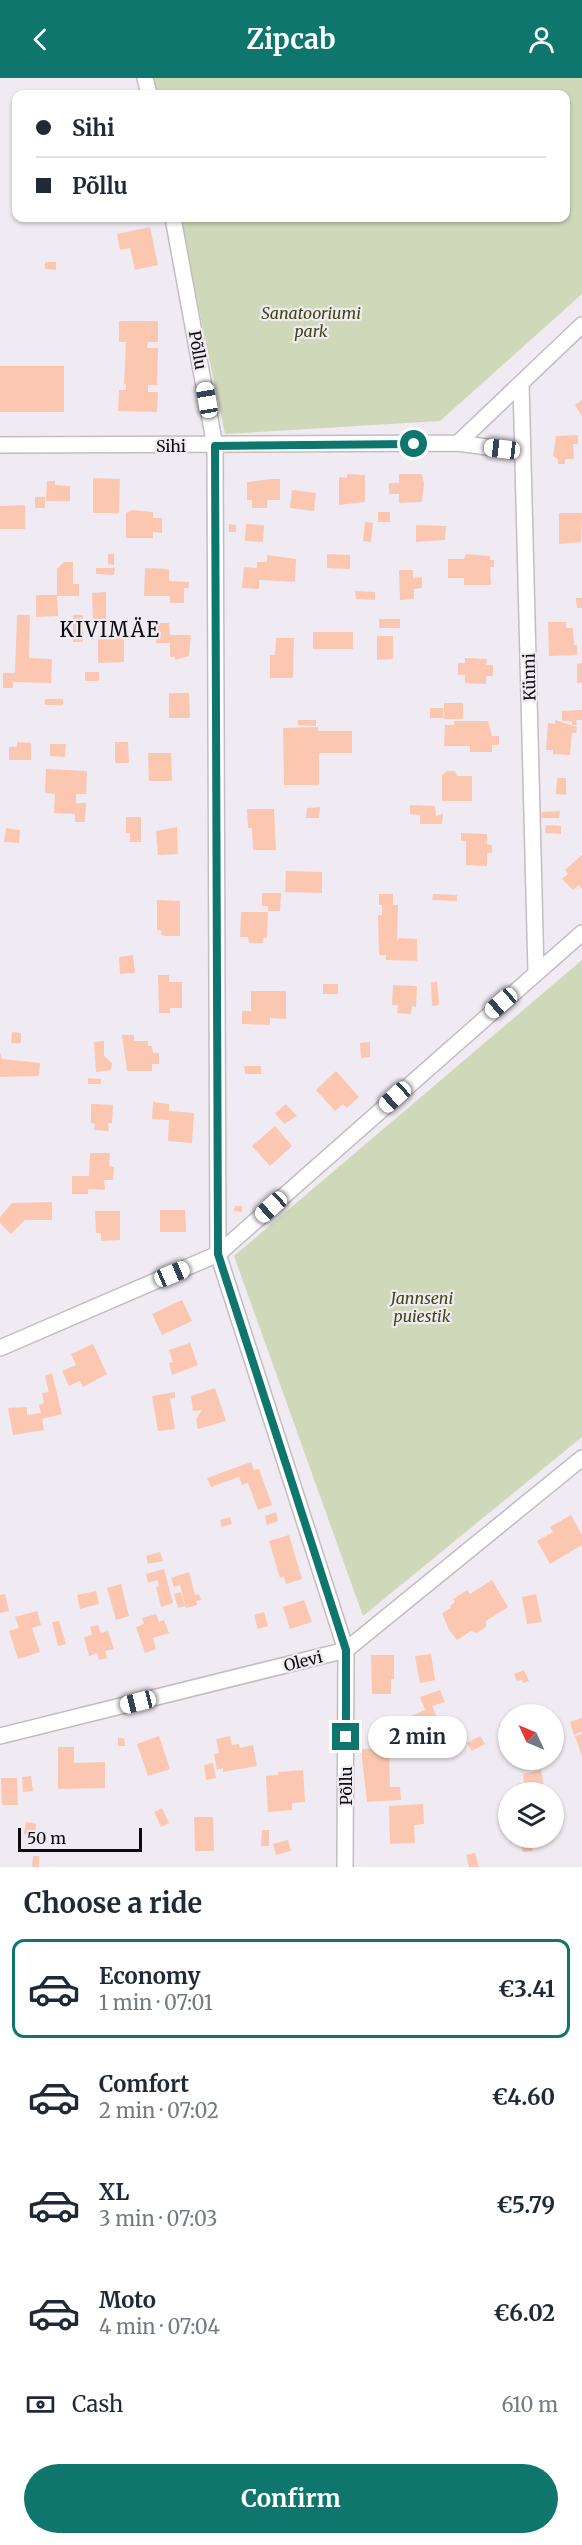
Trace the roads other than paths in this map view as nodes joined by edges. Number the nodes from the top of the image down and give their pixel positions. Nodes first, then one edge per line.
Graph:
1 (174, 222) edge
2 (582, 325) edge
3 (521, 383) junction
4 (458, 443) junction
5 (0, 445) edge
6 (215, 446) junction
7 (523, 452) junction
8 (582, 933) edge
9 (536, 972) junction
10 (218, 1254) junction
11 (0, 1348) edge
12 (582, 1458) edge
13 (346, 1650) junction
14 (0, 1736) edge
15 (345, 1867) edge

1 - 6 street, Põllu
2 - 3 street
3 - 4 street
3 - 7 street, Künni
4 - 6 street, Sihi
4 - 7 street, Sihi
5 - 6 street, Sihi
6 - 10 street, Põllu
7 - 9 street, Künni
8 - 9 street
9 - 10 street
10 - 11 street
10 - 13 street, Põllu
12 - 13 street, Olevi
13 - 14 street, Olevi
13 - 15 street, Põllu

